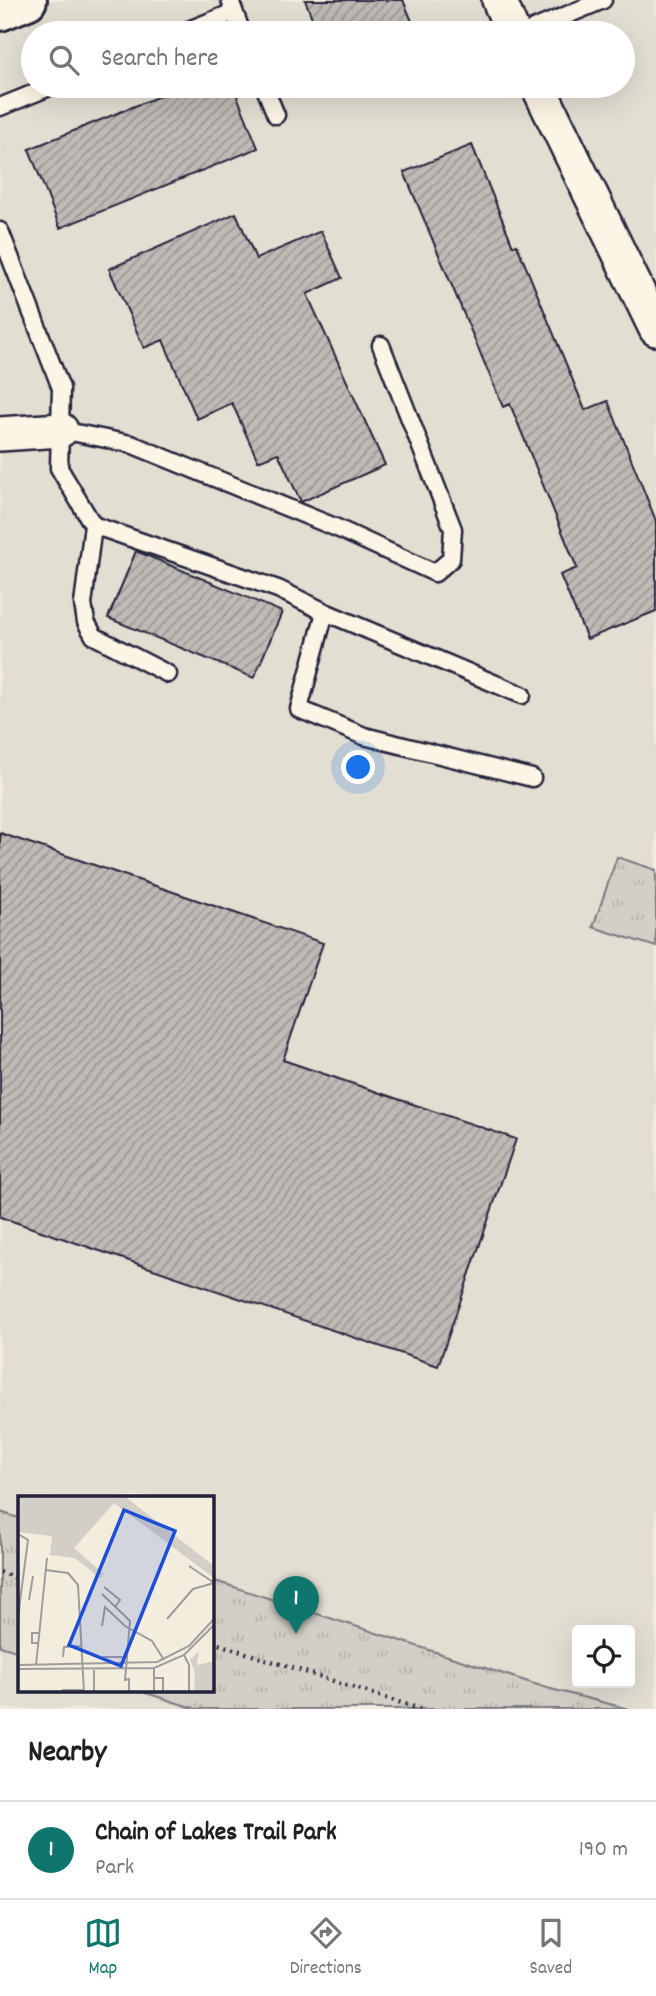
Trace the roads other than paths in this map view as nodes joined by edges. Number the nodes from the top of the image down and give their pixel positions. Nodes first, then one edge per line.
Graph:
1 (27, 0) edge
2 (499, 0) edge
3 (603, 0) edge
4 (232, 6) edge
5 (0, 11) edge
6 (204, 21) edge
7 (508, 21) edge
8 (553, 21) edge
9 (22, 98) edge
10 (269, 98) edge
11 (544, 98) edge
12 (0, 107) edge
13 (276, 115) dead end
14 (0, 231) edge
15 (656, 329) edge
16 (381, 345) dead end
17 (61, 430) junction
18 (0, 434) edge
19 (93, 525) junction
20 (325, 612) junction
21 (168, 674) dead end
22 (522, 695) dead end
23 (532, 778) dead end

1 - 5 street
2 - 7 street
3 - 8 lane
4 - 6 lane
9 - 12 lane
10 - 13 lane
11 - 15 street
14 - 17 lane
16 - 17 lane
17 - 18 street
17 - 19 lane
19 - 20 lane
19 - 21 lane
20 - 22 lane
20 - 23 lane

